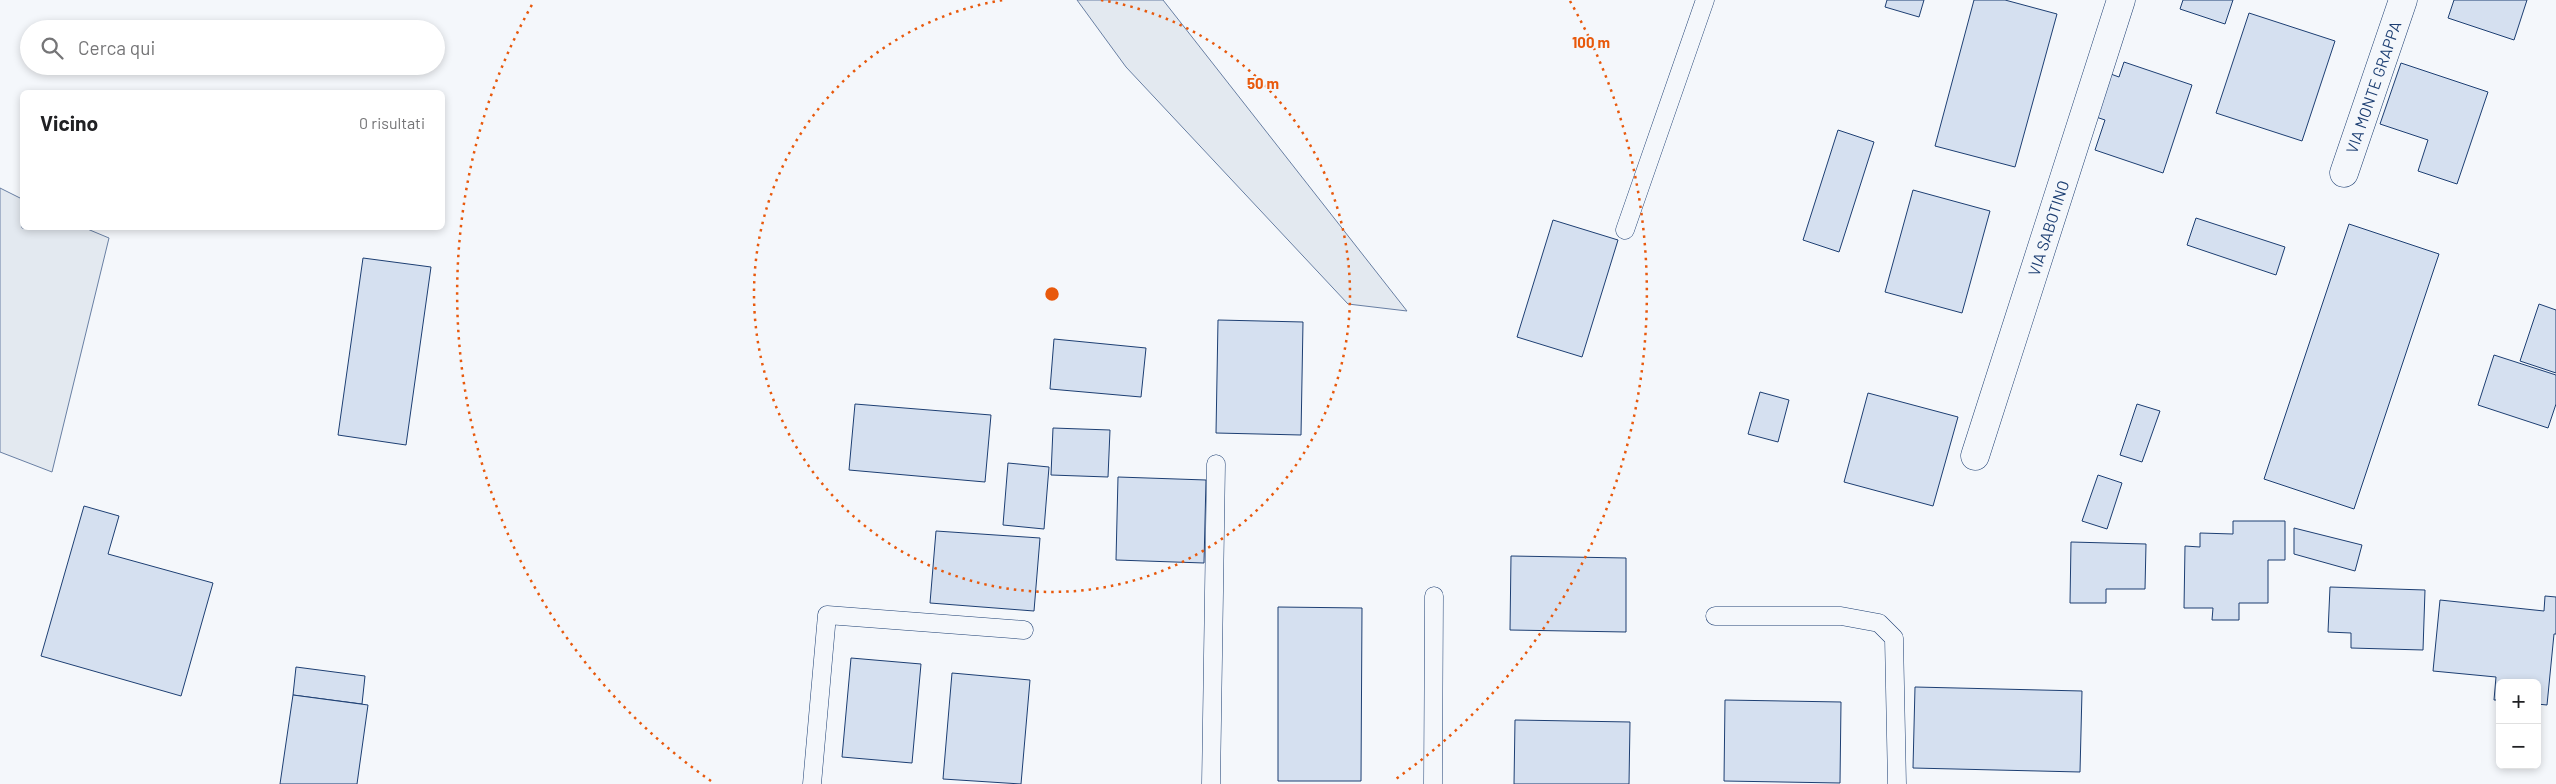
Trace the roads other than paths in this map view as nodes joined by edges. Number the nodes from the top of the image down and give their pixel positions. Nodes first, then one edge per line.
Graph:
1 (1705, 0) edge
2 (2121, 0) edge
3 (2403, 0) edge
4 (2344, 173) dead end
5 (1625, 230) dead end
6 (1975, 456) dead end
7 (1216, 464) dead end
8 (1434, 596) dead end
9 (1715, 616) dead end
10 (1024, 630) dead end
11 (812, 784) edge
12 (1211, 784) edge
13 (1433, 784) edge
14 (1897, 784) edge

1 - 5 lane
2 - 6 street, VIA SABOTINO
3 - 4 street, VIA MONTE GRAPPA
7 - 12 lane
8 - 13 lane
9 - 14 lane
10 - 11 lane

